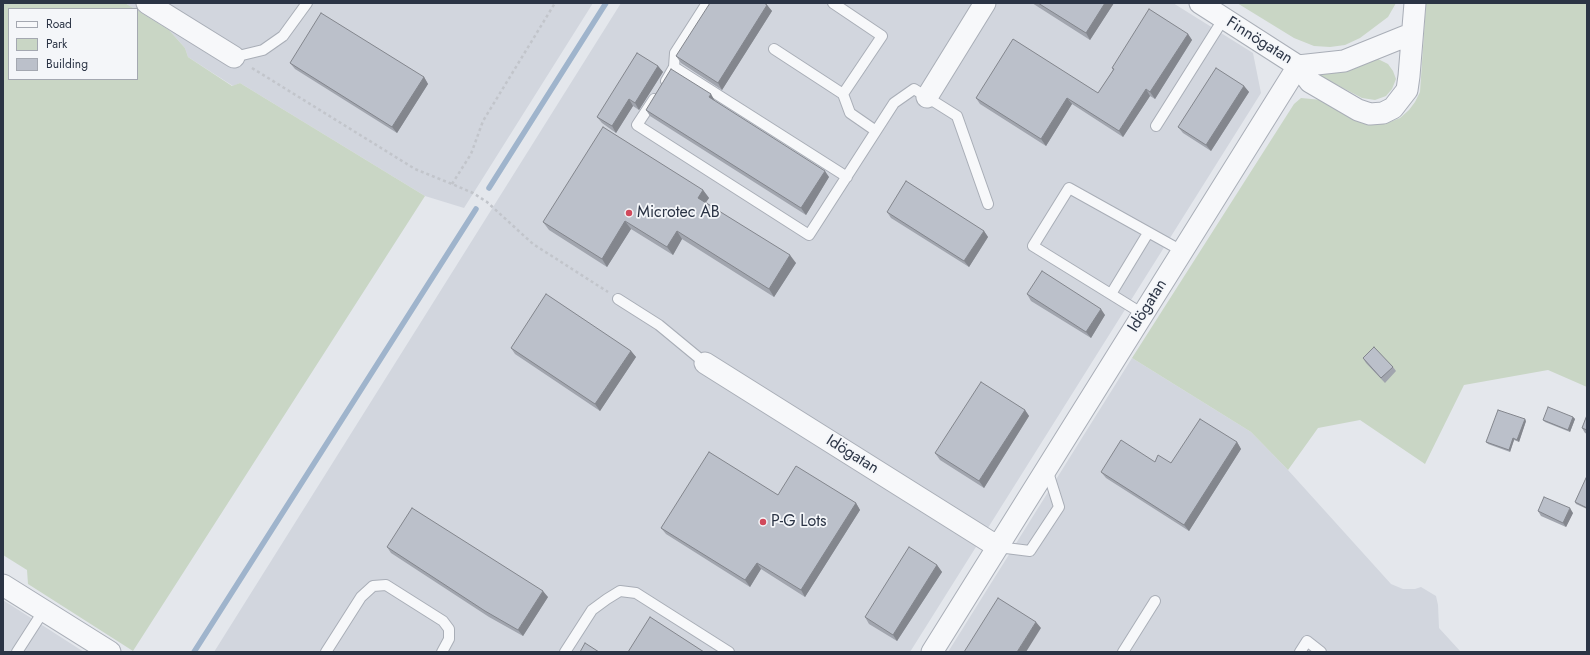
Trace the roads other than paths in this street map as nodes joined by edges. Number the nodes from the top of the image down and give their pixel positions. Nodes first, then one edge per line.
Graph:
1 (147, 3) edge
2 (307, 3) edge
3 (708, 3) edge
4 (832, 3) edge
5 (985, 3) edge
6 (1200, 3) edge
7 (1415, 3) edge
8 (1224, 18) junction
9 (1411, 34) junction
10 (774, 49) dead end
11 (234, 57) joint
12 (1298, 66) junction
13 (674, 67) junction
14 (843, 94) junction
15 (927, 97) junction
16 (1156, 126) dead end
17 (876, 131) junction
18 (847, 177) junction
19 (988, 204) dead end
20 (1148, 232) junction
21 (1182, 252) junction
22 (1111, 294) junction
23 (618, 299) road end
24 (1143, 314) junction
25 (705, 363) joint
26 (1047, 469) junction
27 (998, 547) junction
28 (3, 585) edge
29 (1155, 601) dead end
30 (44, 610) junction
31 (17, 652) edge
32 (110, 652) edge
33 (326, 652) edge
34 (442, 652) edge
35 (565, 652) edge
36 (729, 652) edge
37 (932, 652) edge
38 (1123, 652) edge
39 (1300, 652) edge
40 (1321, 652) edge

1 - 11 street
2 - 11 lane
3 - 13 lane
4 - 14 lane
5 - 15 street
6 - 8 street, Finnögatan
7 - 9 street, Finnögatan
8 - 12 street, Finnögatan
8 - 16 lane
9 - 12 street, Finnögatan
9 - 12 street, Finnögatan
10 - 14 lane
12 - 21 street, Idögatan
13 - 18 lane
13 - 18 lane
14 - 17 lane
15 - 17 lane
15 - 19 lane
17 - 18 lane
20 - 21 lane
20 - 22 lane
20 - 22 lane
21 - 24 street, Idögatan
22 - 24 lane
23 - 25 lane
24 - 26 street, Idögatan
25 - 27 street, Idögatan
26 - 27 street, Idögatan
26 - 27 lane
27 - 37 street, Idögatan
28 - 30 street
29 - 38 lane
30 - 31 lane
30 - 32 street
33 - 34 lane
35 - 36 lane
39 - 40 lane

